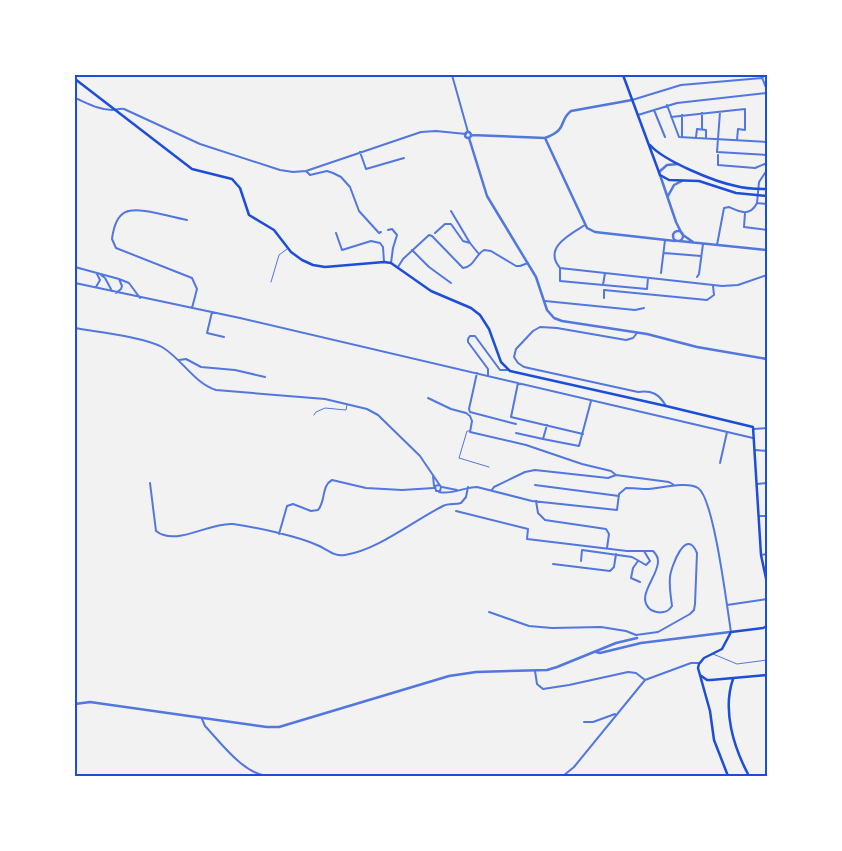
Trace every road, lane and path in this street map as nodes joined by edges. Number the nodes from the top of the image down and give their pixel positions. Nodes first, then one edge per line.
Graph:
1 (452, 75) edge
2 (623, 75) edge
3 (765, 75) edge
4 (761, 76) edge
5 (75, 80) edge
6 (767, 92) edge
7 (75, 98) edge
8 (632, 100) junction
9 (667, 105) junction
10 (115, 110) junction
11 (654, 110) junction
12 (720, 112) junction
13 (702, 113) junction
14 (638, 115) junction
15 (682, 115) junction
16 (671, 117) junction
17 (702, 130) junction
18 (467, 133) junction
19 (470, 136) junction
20 (665, 137) dead end
21 (681, 137) junction
22 (545, 138) junction
23 (696, 138) junction
24 (706, 138) junction
25 (718, 139) junction
26 (737, 140) junction
27 (767, 142) edge
28 (648, 144) junction
29 (360, 152) junction
30 (718, 155) dead end
31 (767, 155) edge
32 (404, 158) dead end
33 (767, 162) edge
34 (680, 164) junction
35 (767, 170) edge
36 (306, 171) junction
37 (660, 174) junction
38 (686, 180) junction
39 (767, 189) edge
40 (767, 196) edge
41 (668, 198) junction
42 (757, 203) junction
43 (767, 204) edge
44 (451, 210) dead end
45 (745, 213) junction
46 (186, 220) dead end
47 (676, 222) junction
48 (584, 225) junction
49 (388, 230) dead end
50 (767, 230) edge
51 (382, 232) dead end
52 (435, 232) dead end
53 (336, 233) dead end
54 (673, 234) junction
55 (682, 234) junction
56 (665, 240) junction
57 (677, 241) junction
58 (470, 243) junction
59 (695, 243) junction
60 (703, 244) junction
61 (717, 245) junction
62 (288, 248) junction
63 (412, 250) junction
64 (767, 250) edge
65 (664, 253) junction
66 (478, 254) junction
67 (701, 256) junction
68 (384, 262) junction
69 (391, 263) junction
70 (528, 263) junction
71 (398, 266) junction
72 (75, 267) edge
73 (560, 268) junction
74 (95, 272) junction
75 (605, 273) junction
76 (661, 273) dead end
77 (100, 274) junction
78 (767, 275) edge
79 (697, 277) dead end
80 (117, 278) junction
81 (648, 278) junction
82 (271, 282) dead end
83 (75, 283) edge
84 (451, 283) dead end
85 (603, 285) junction
86 (713, 286) junction
87 (95, 288) junction
88 (112, 292) junction
89 (116, 292) junction
90 (140, 298) junction
91 (604, 298) dead end
92 (545, 301) junction
93 (192, 308) junction
94 (644, 308) dead end
95 (212, 312) junction
96 (75, 328) edge
97 (638, 332) junction
98 (224, 337) dead end
99 (767, 359) edge
100 (178, 360) junction
101 (509, 370) junction
102 (477, 374) junction
103 (488, 376) junction
104 (265, 377) dead end
105 (518, 383) junction
106 (428, 398) dead end
107 (591, 400) junction
108 (348, 404) junction
109 (666, 406) junction
110 (314, 416) dead end
111 (516, 424) dead end
112 (547, 425) junction
113 (767, 428) edge
114 (754, 429) junction
115 (470, 432) junction
116 (727, 432) junction
117 (516, 433) dead end
118 (583, 434) junction
119 (755, 438) junction
120 (543, 439) junction
121 (755, 450) junction
122 (767, 451) edge
123 (720, 463) dead end
124 (489, 467) dead end
125 (616, 474) junction
126 (433, 476) junction
127 (150, 483) dead end
128 (767, 483) edge
129 (756, 484) junction
130 (535, 485) dead end
131 (674, 485) junction
132 (440, 486) junction
133 (468, 487) junction
134 (434, 488) junction
135 (460, 489) junction
136 (492, 490) junction
137 (439, 492) junction
138 (619, 496) junction
139 (536, 501) junction
140 (456, 511) dead end
141 (758, 516) junction
142 (767, 516) edge
143 (279, 534) junction
144 (607, 548) junction
145 (644, 551) junction
146 (616, 554) junction
147 (767, 554) edge
148 (761, 555) junction
149 (581, 561) dead end
150 (638, 561) junction
151 (553, 564) dead end
152 (640, 582) dead end
153 (767, 583) edge
154 (767, 599) edge
155 (727, 605) junction
156 (489, 612) dead end
157 (767, 627) edge
158 (731, 632) junction
159 (637, 636) junction
160 (640, 643) junction
161 (596, 652) junction
162 (712, 654) junction
163 (767, 660) edge
164 (700, 663) junction
165 (535, 670) junction
166 (698, 672) junction
167 (767, 675) edge
168 (732, 679) junction
169 (645, 680) junction
170 (75, 704) edge
171 (615, 714) junction
172 (202, 717) junction
173 (584, 722) dead end
174 (266, 776) edge
175 (562, 776) edge
176 (728, 776) edge
177 (749, 776) edge

1 - 18 street
2 - 8 main road
3 - 4 street
4 - 6 street
4 - 8 street
5 - 10 main road
6 - 9 street
7 - 10 street
8 - 14 main road
8 - 22 street
9 - 11 street
9 - 16 street
10 - 36 street
10 - 62 main road
11 - 14 street
11 - 20 street
12 - 13 street
12 - 25 street
12 - 26 street
13 - 15 street
13 - 17 street
14 - 28 main road
15 - 16 street
15 - 21 street
16 - 21 street
17 - 23 street
17 - 24 street
18 - 19 street
18 - 29 street
19 - 22 street
19 - 70 street
21 - 23 street
22 - 48 street
23 - 24 street
24 - 25 street
25 - 26 street
25 - 31 street
26 - 27 street
28 - 34 main road
28 - 37 main road
29 - 32 street
29 - 36 street
30 - 33 street
34 - 37 street
34 - 39 main road
35 - 42 street
36 - 51 street
37 - 38 main road
37 - 41 street
38 - 40 main road
38 - 41 street
41 - 47 street
42 - 43 street
42 - 45 street
44 - 58 street
45 - 50 street
45 - 61 street
46 - 93 street
47 - 54 street
47 - 55 street
48 - 56 street
48 - 73 street
49 - 69 street
52 - 58 street
53 - 68 street
54 - 55 street
54 - 56 street
54 - 57 street
55 - 57 street
55 - 59 street
56 - 57 street
56 - 65 street
57 - 59 street
58 - 66 street
59 - 60 street
60 - 61 street
60 - 67 street
61 - 64 street
62 - 68 main road
62 - 82 lane
63 - 66 street
63 - 71 street
63 - 84 street
65 - 67 street
65 - 76 street
66 - 70 street
67 - 79 street
68 - 69 main road
69 - 71 main road
70 - 92 street
71 - 101 main road
72 - 74 street
73 - 75 street
73 - 85 street
74 - 77 street
74 - 87 street
75 - 81 street
75 - 85 street
77 - 80 street
77 - 88 street
78 - 86 street
80 - 89 street
80 - 90 street
81 - 85 street
81 - 86 street
83 - 87 street
86 - 91 street
87 - 88 street
88 - 89 street
89 - 90 street
90 - 93 street
92 - 94 street
92 - 97 street
93 - 95 street
95 - 98 street
95 - 102 street
96 - 100 street
97 - 99 street
97 - 109 street
100 - 104 street
100 - 108 street
101 - 103 street
101 - 109 main road
102 - 103 street
102 - 111 street
103 - 105 street
105 - 107 street
105 - 112 street
106 - 115 street
107 - 116 street
107 - 118 street
108 - 110 lane
108 - 126 street
109 - 114 main road
112 - 118 street
112 - 120 street
113 - 114 street
114 - 119 main road
115 - 124 lane
115 - 125 street
116 - 119 street
116 - 123 street
117 - 120 street
118 - 120 street
119 - 121 main road
121 - 122 street
121 - 129 main road
125 - 131 street
125 - 136 street
126 - 132 street
126 - 134 street
127 - 143 street
128 - 129 street
129 - 141 main road
130 - 138 street
131 - 138 street
131 - 155 street
132 - 134 street
132 - 135 street
132 - 137 street
133 - 135 street
133 - 136 street
133 - 143 street
134 - 137 street
134 - 143 street
135 - 137 street
136 - 139 street
138 - 139 street
139 - 144 street
140 - 144 street
141 - 142 street
141 - 148 main road
144 - 145 street
145 - 150 street
145 - 159 street
146 - 149 street
146 - 150 street
146 - 151 street
147 - 148 street
148 - 153 main road
150 - 152 street
154 - 155 street
155 - 158 street
156 - 159 street
157 - 158 main road
158 - 160 street
158 - 162 main road
159 - 160 street
159 - 161 street
160 - 161 street
161 - 165 street
162 - 163 lane
162 - 164 main road
164 - 166 main road
164 - 169 street
165 - 169 street
165 - 172 street
166 - 168 main road
166 - 176 main road
167 - 168 main road
168 - 177 main road
169 - 171 street
170 - 172 street
171 - 173 street
171 - 175 street
172 - 174 street

